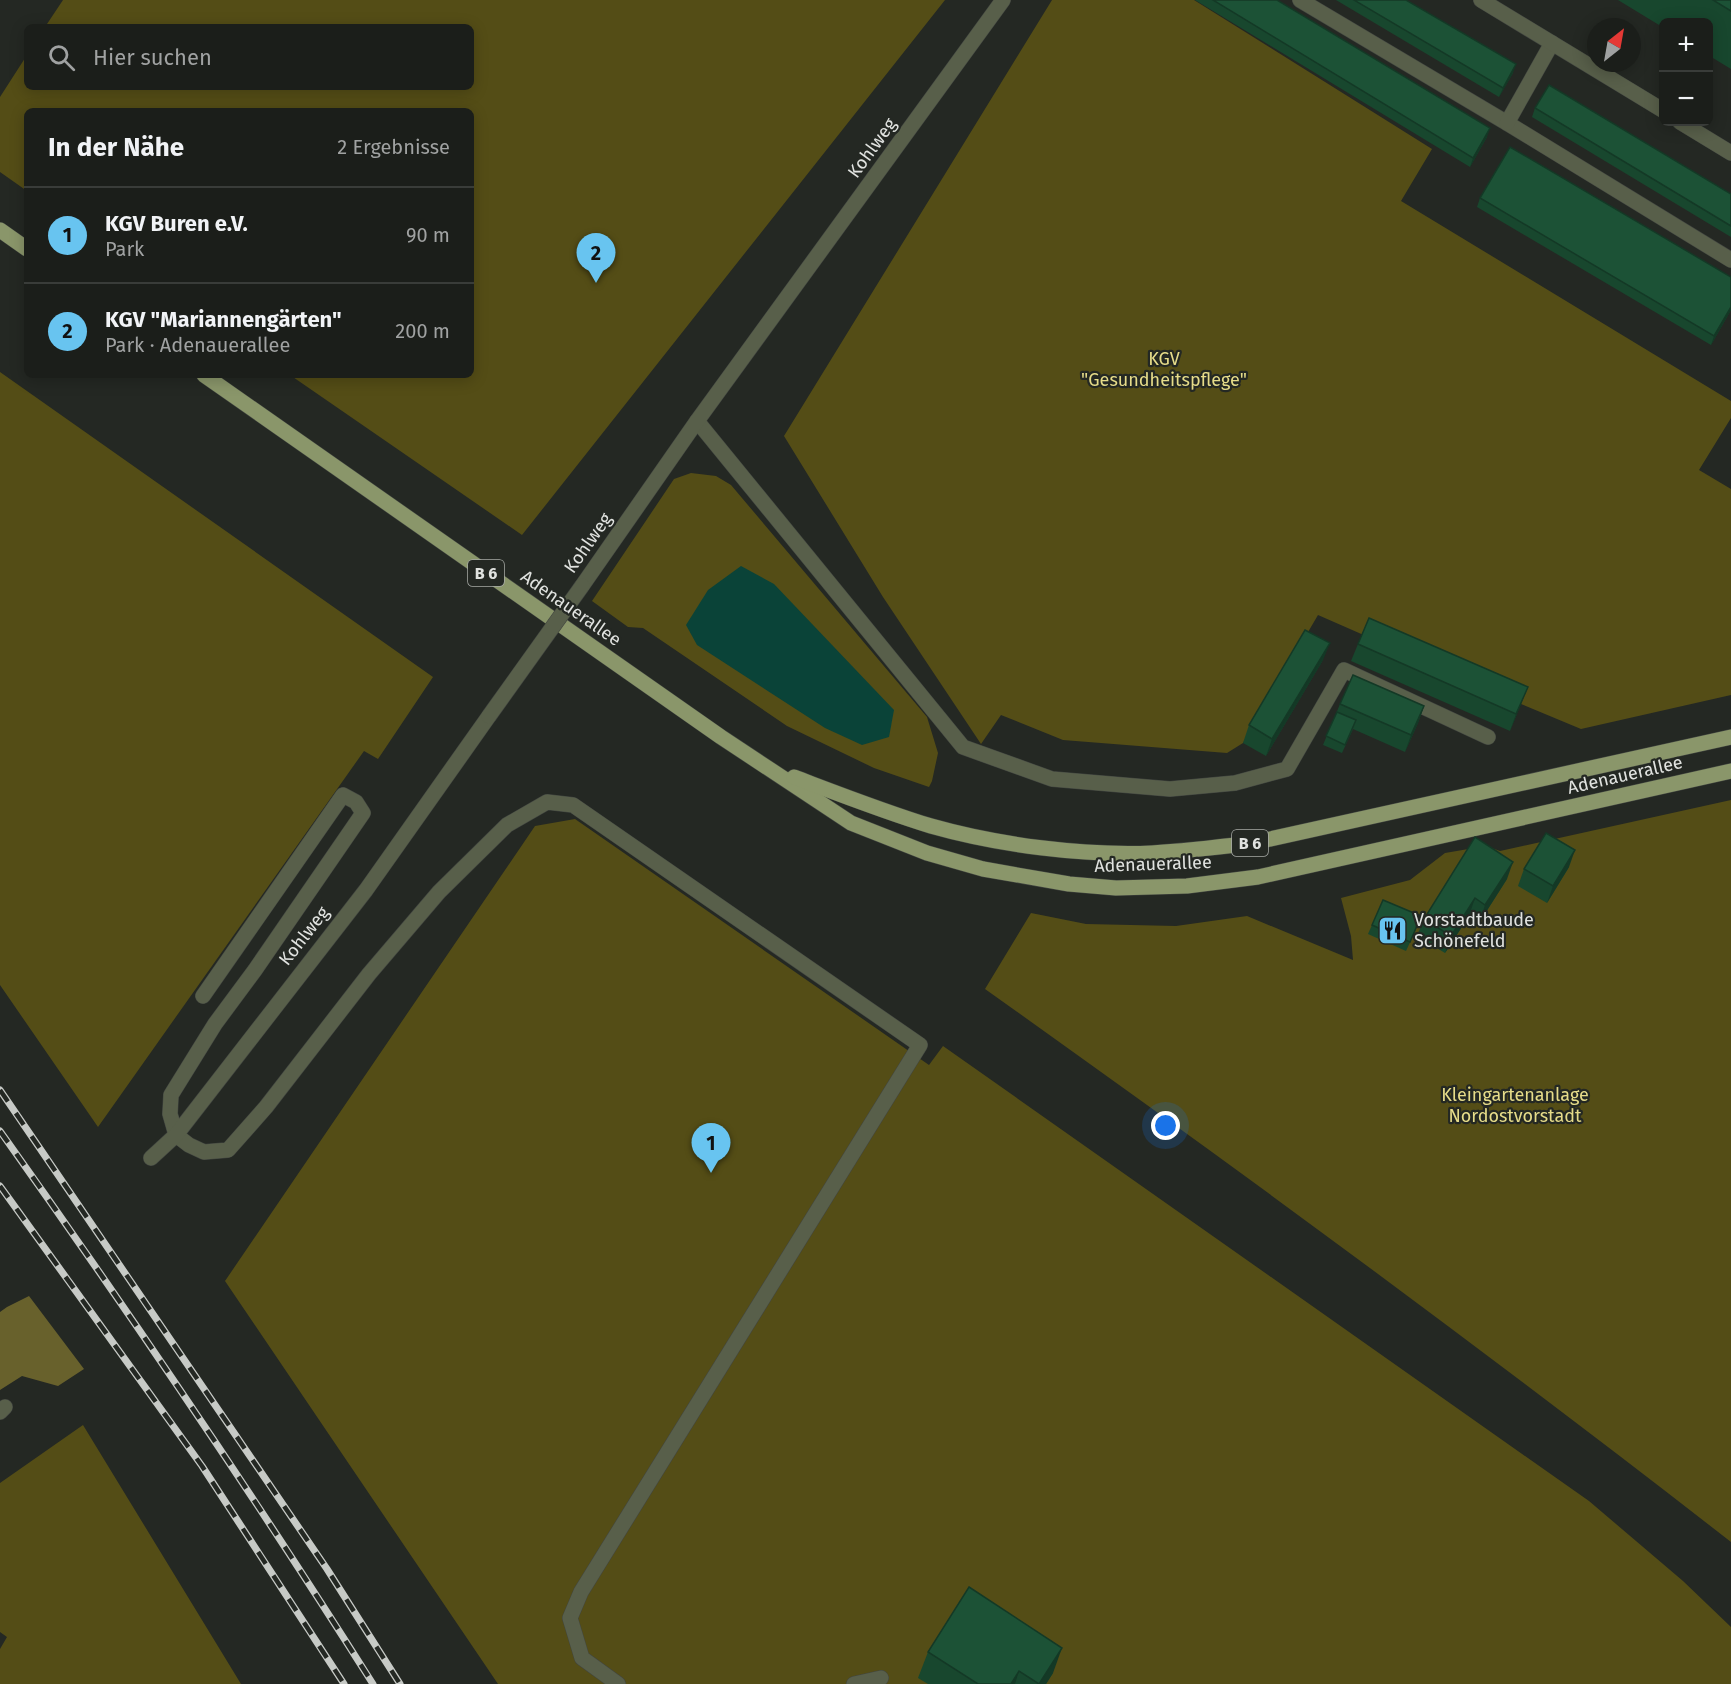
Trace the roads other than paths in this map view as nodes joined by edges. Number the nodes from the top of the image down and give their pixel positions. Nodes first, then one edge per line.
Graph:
1 (1003, 0) edge
2 (1300, 0) edge
3 (1482, 0) edge
4 (1552, 44) junction
5 (1659, 108) edge
6 (1507, 123) junction
7 (1687, 126) edge
8 (1731, 153) edge
9 (0, 230) edge
10 (24, 247) edge
11 (1731, 260) edge
12 (208, 378) edge
13 (698, 422) junction
14 (1488, 737) dead end
15 (1731, 737) edge
16 (770, 768) junction
17 (1731, 771) edge
18 (203, 996) dead end
19 (176, 1135) junction
20 (152, 1158) dead end
21 (881, 1678) dead end
22 (618, 1684) edge
23 (854, 1684) edge

1 - 13 street, Kohlweg
2 - 6 street
3 - 4 street
4 - 5 street
4 - 6 street
6 - 11 street
7 - 8 street
9 - 10 main road
12 - 16 main road, Adenauerallee / B 6
13 - 14 street
13 - 19 street, Kohlweg, bridge
15 - 16 main road, Adenauerallee / B 6
16 - 17 main road, Adenauerallee / B 6
18 - 19 street
19 - 20 street, Kohlweg
19 - 22 street
21 - 23 street

